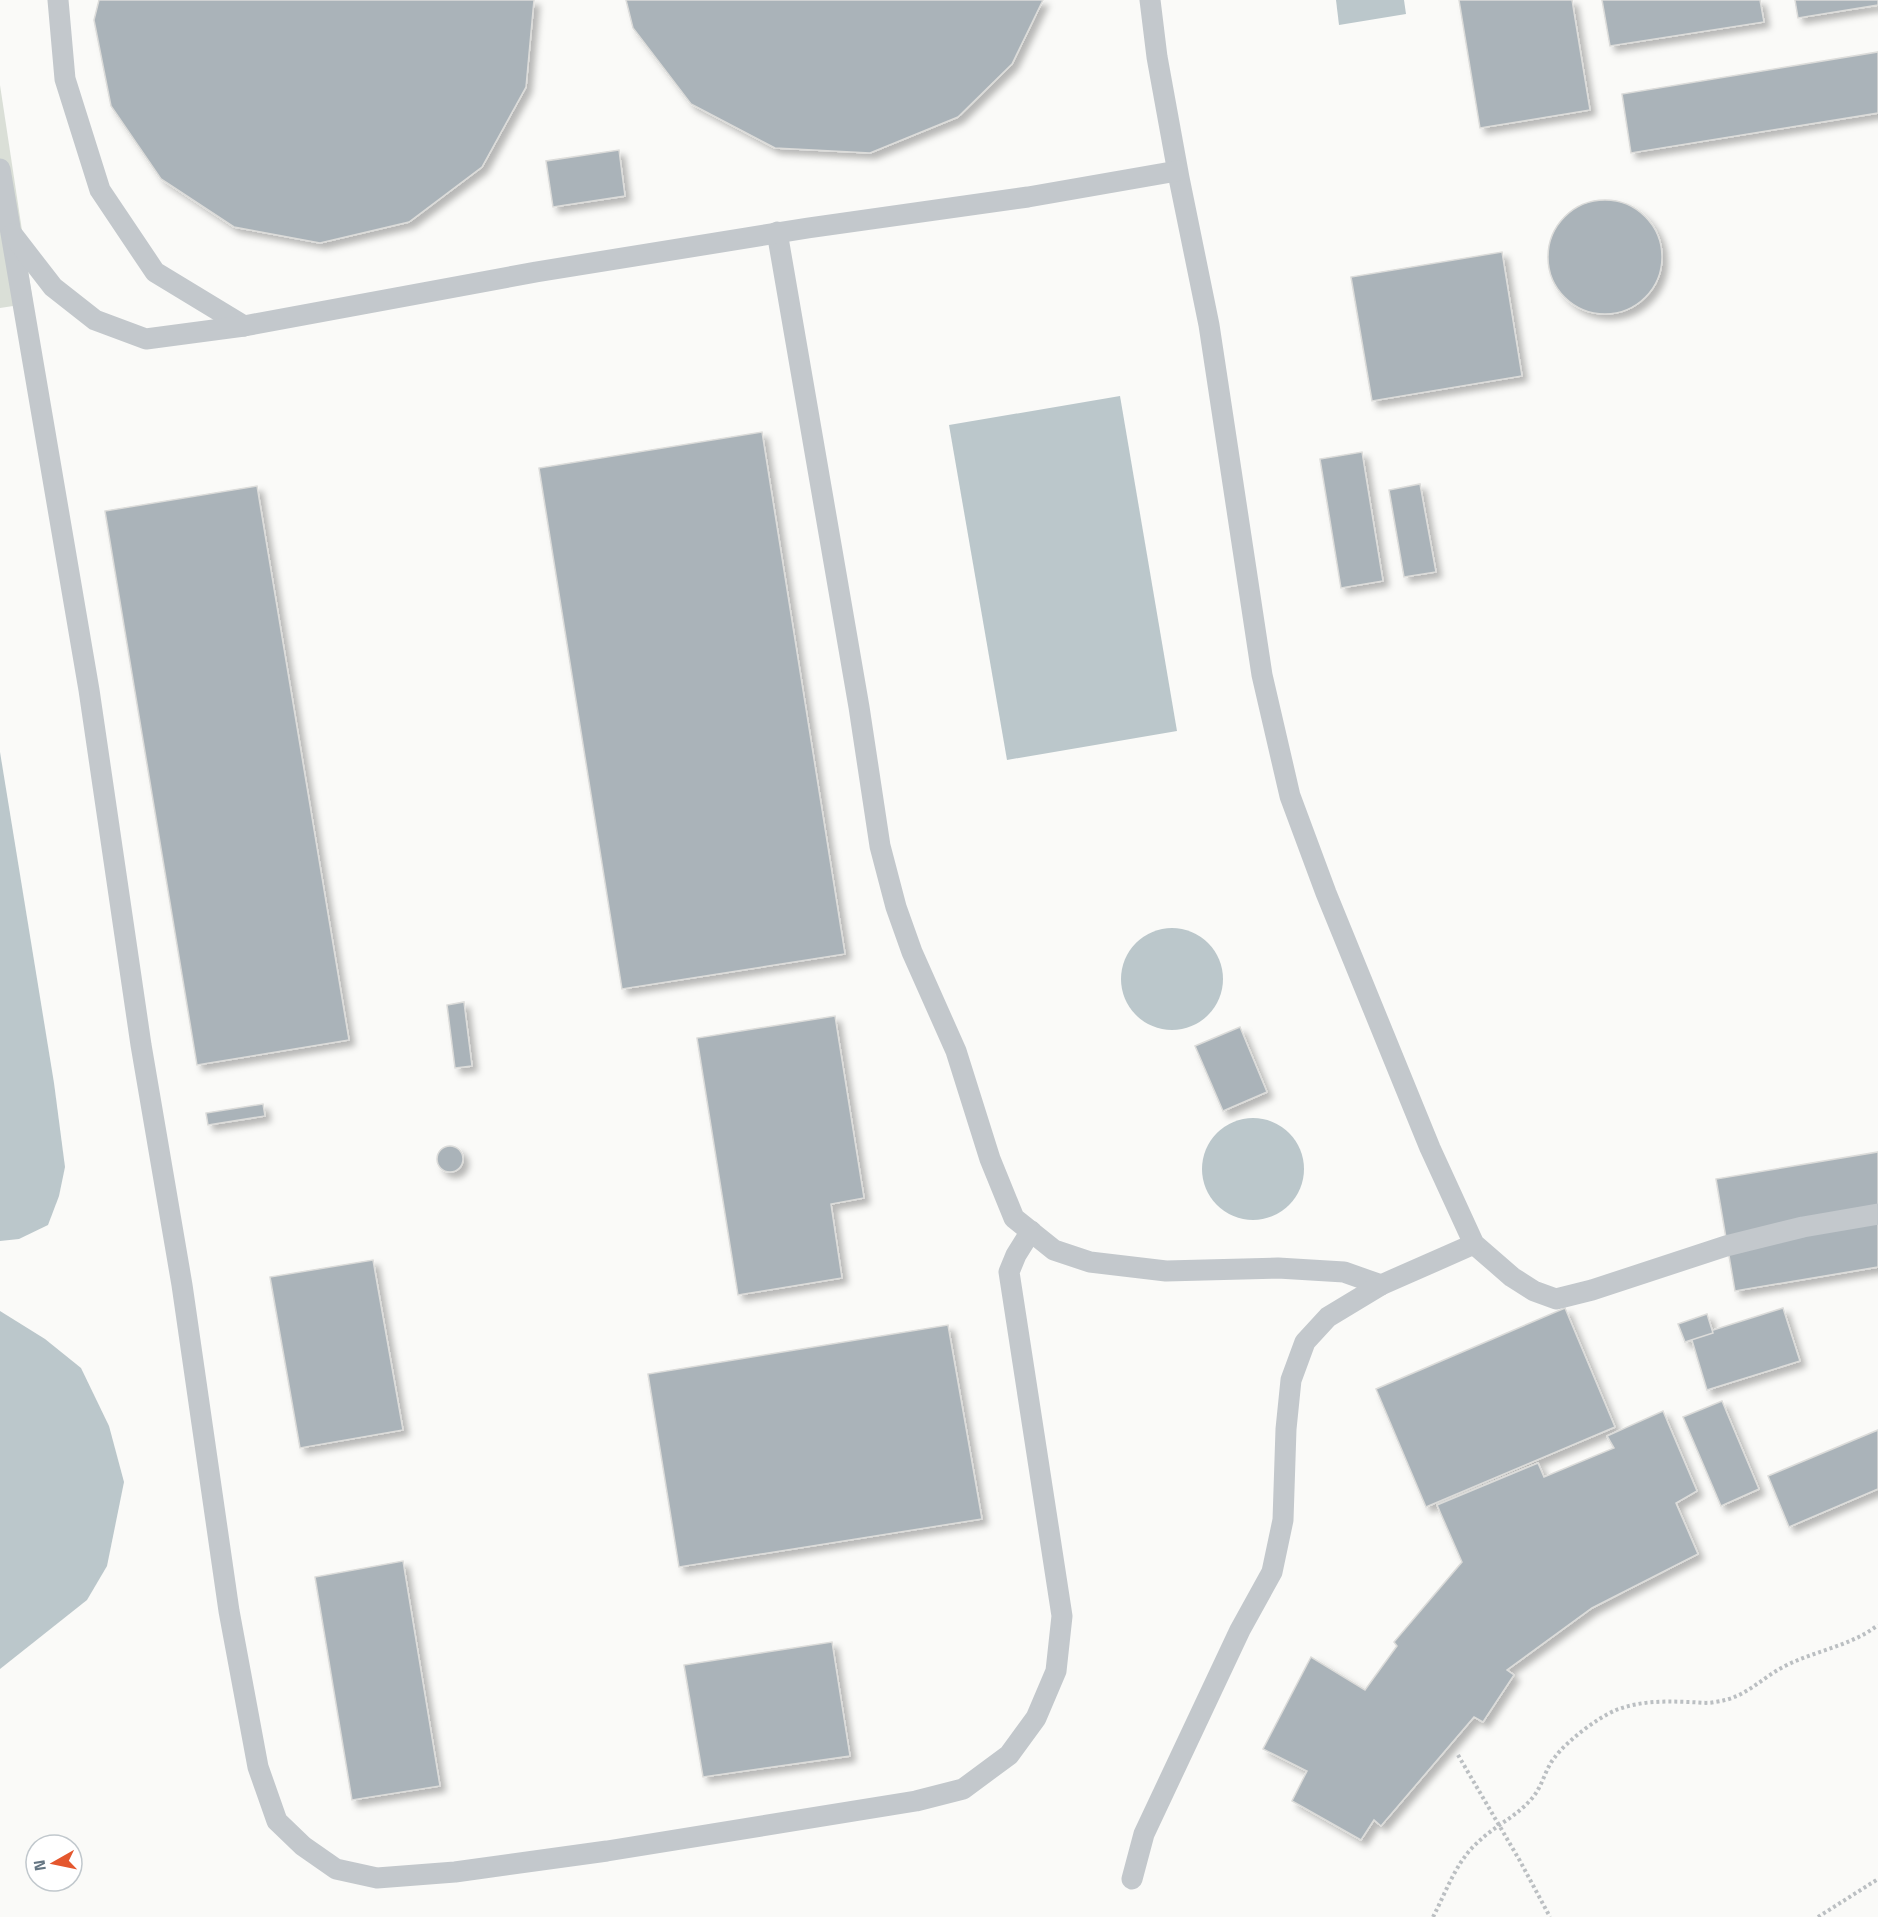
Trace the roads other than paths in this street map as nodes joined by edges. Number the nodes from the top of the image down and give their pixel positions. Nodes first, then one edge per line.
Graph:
1 (58, 0) edge
2 (1150, 0) edge
3 (0, 169) edge
4 (1177, 171) junction
5 (777, 232) junction
6 (11, 233) junction
7 (244, 326) junction
8 (1878, 1214) edge
9 (1031, 1231) junction
10 (1474, 1244) junction
11 (1381, 1285) junction
12 (1132, 1879) dead end

1 - 7 lane
2 - 4 lane
3 - 6 lane
4 - 5 lane
4 - 10 lane
5 - 7 lane
5 - 9 lane
6 - 7 lane
6 - 9 lane
8 - 10 lane
9 - 11 lane
10 - 11 lane
11 - 12 lane

